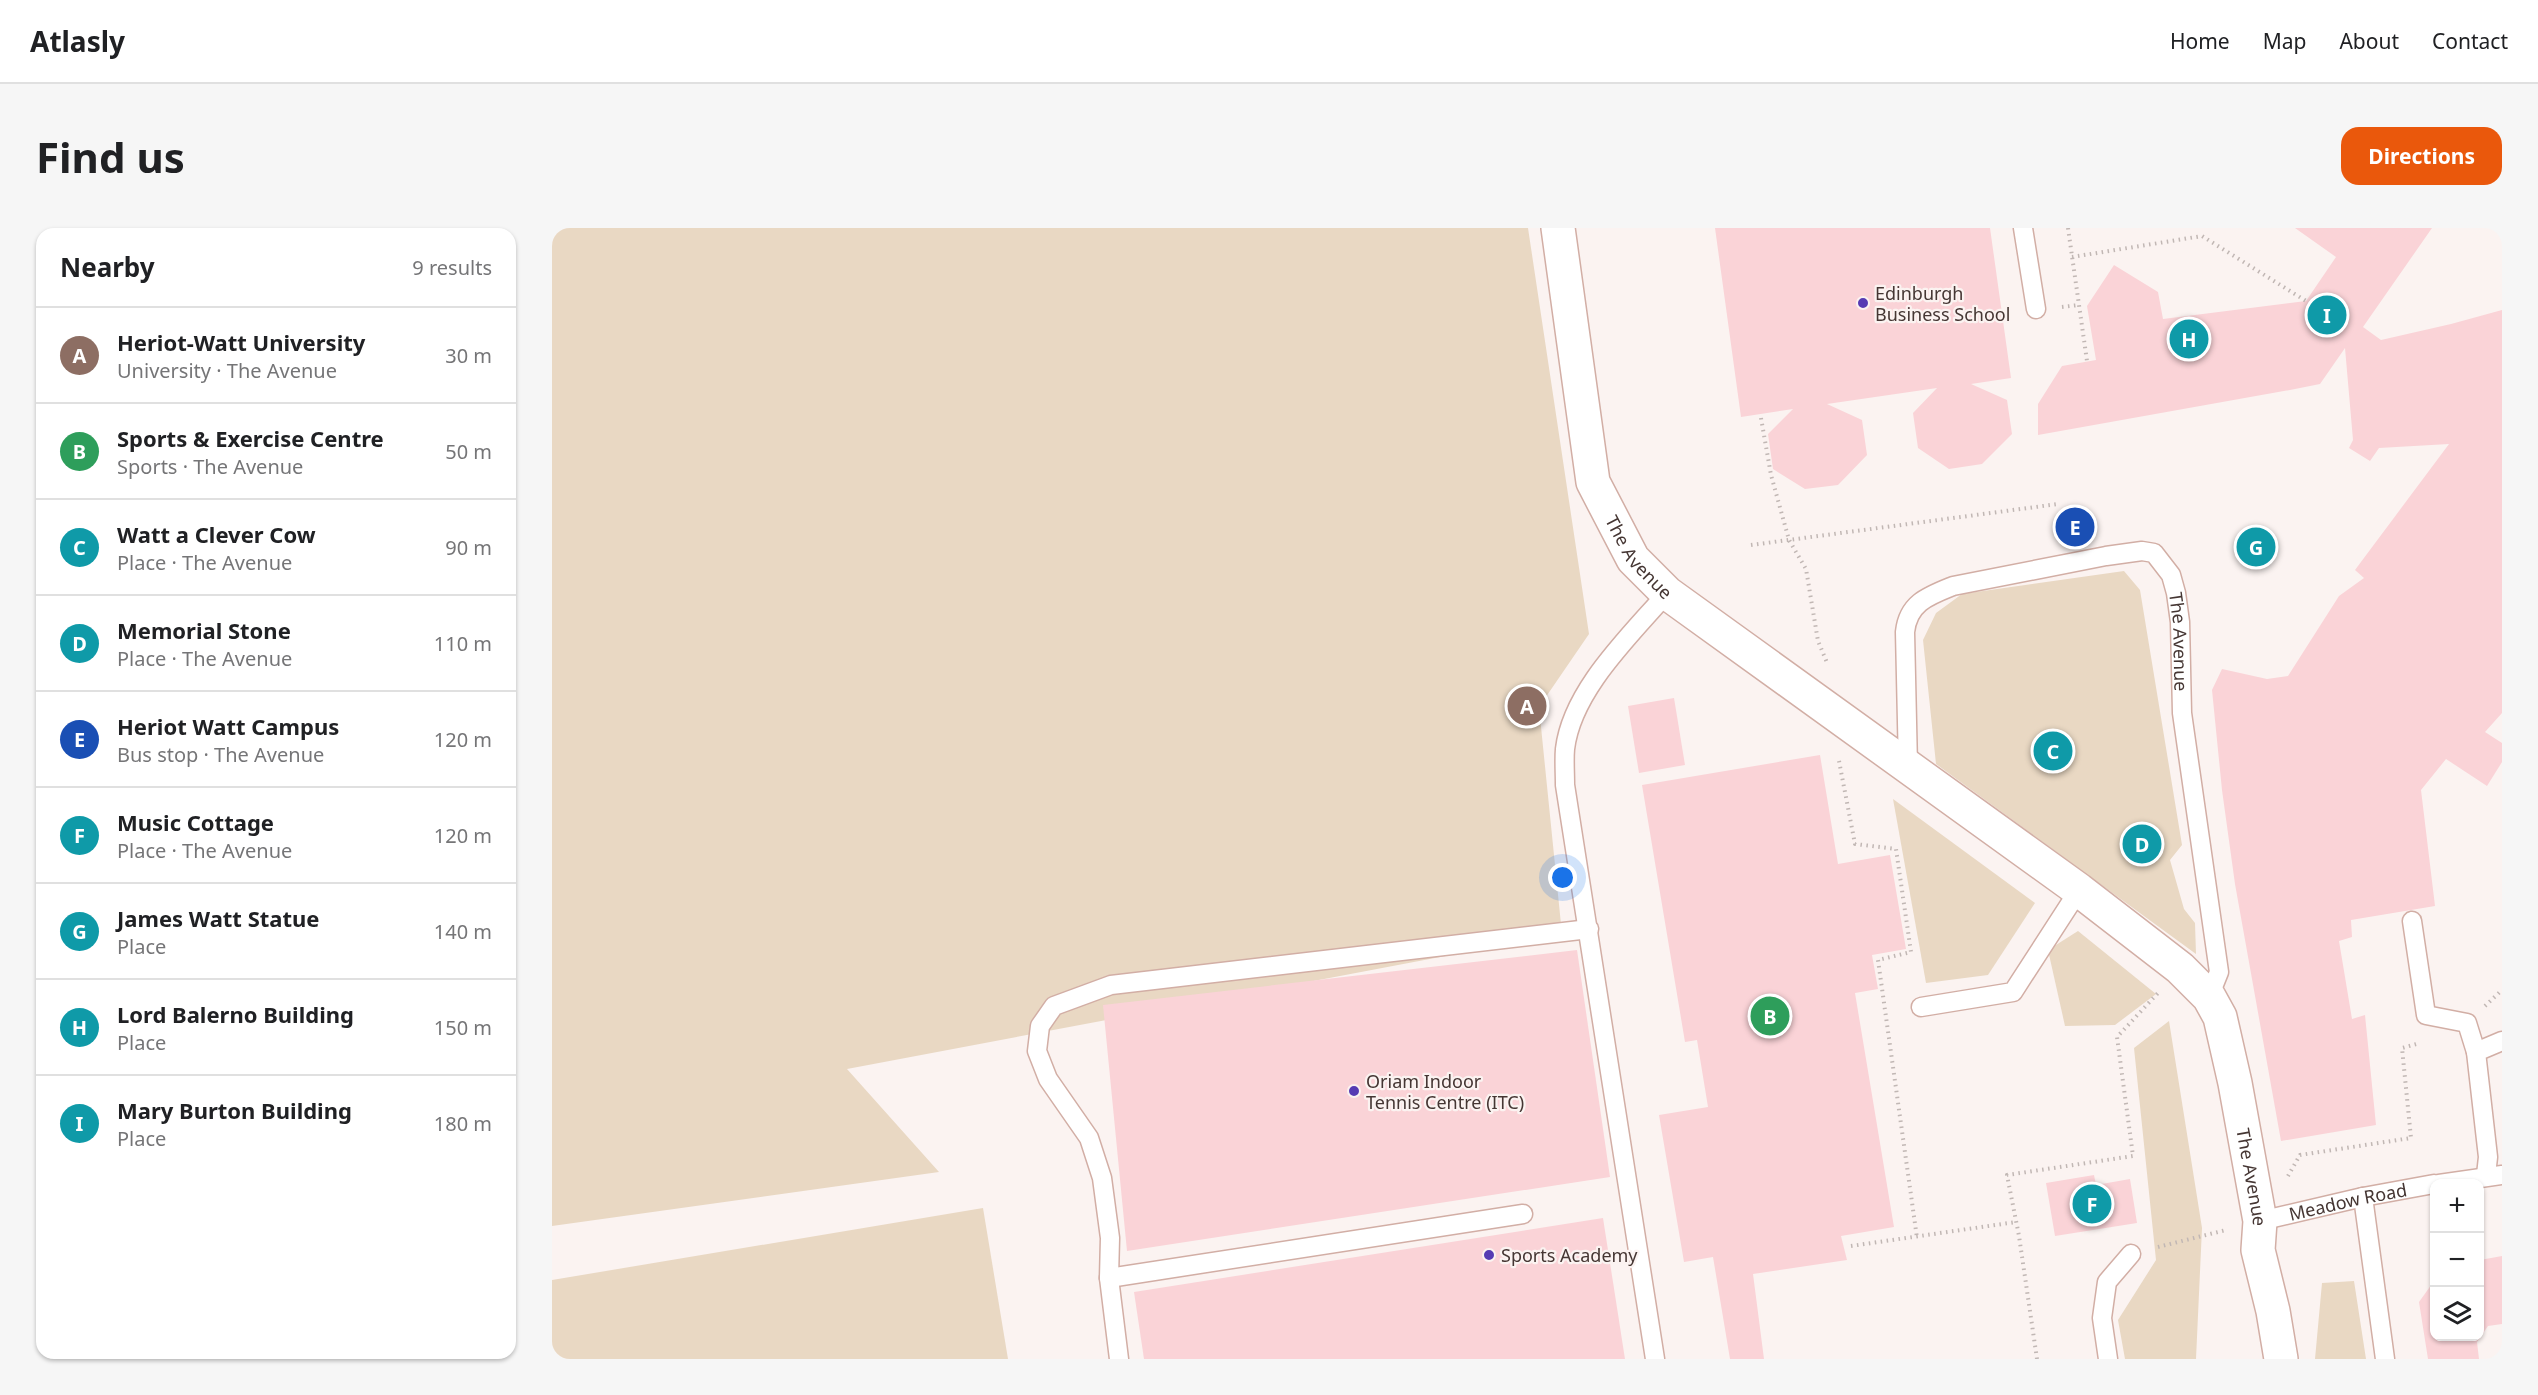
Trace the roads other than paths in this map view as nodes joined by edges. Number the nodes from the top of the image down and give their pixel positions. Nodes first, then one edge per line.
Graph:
1 (1558, 228) edge
2 (2023, 228) edge
3 (2036, 309) dead end
4 (1667, 593) junction
5 (1908, 766) junction
6 (2079, 890) junction
7 (2412, 921) dead end
8 (1589, 929) junction
9 (2209, 997) junction
10 (1922, 1007) dead end
11 (2502, 1041) edge
12 (2476, 1052) junction
13 (2494, 1175) edge
14 (2470, 1179) edge
15 (2430, 1185) edge
16 (2363, 1197) junction
17 (1523, 1214) dead end
18 (2260, 1221) junction
19 (2131, 1254) road end
20 (1109, 1278) junction
21 (1119, 1359) edge
22 (1655, 1359) edge
23 (2108, 1359) edge
24 (2281, 1359) edge
25 (2385, 1359) edge

1 - 4 street, The Avenue
2 - 3 lane
4 - 5 street, The Avenue
4 - 8 lane
5 - 6 street, The Avenue
5 - 9 lane, The Avenue
6 - 9 street, The Avenue
6 - 10 lane
7 - 12 lane
8 - 20 lane
8 - 22 lane
9 - 18 street, The Avenue
11 - 12 lane
12 - 13 lane
13 - 14 lane
15 - 16 lane, Meadow Road
16 - 18 lane, Meadow Road
16 - 25 lane
17 - 20 lane
18 - 24 street, The Avenue
19 - 23 lane
20 - 21 lane

